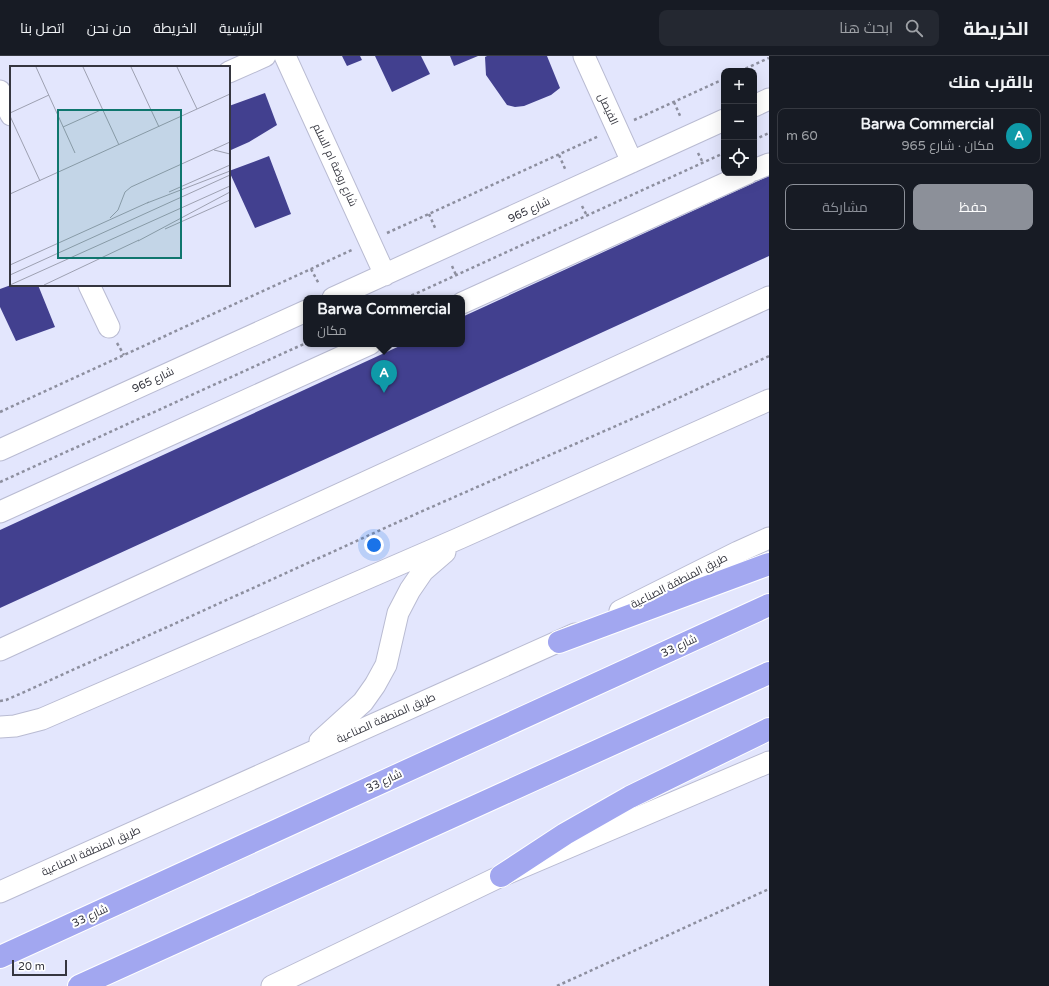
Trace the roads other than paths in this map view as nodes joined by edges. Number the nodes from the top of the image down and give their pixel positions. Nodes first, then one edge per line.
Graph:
1 (265, 56) edge
2 (284, 56) edge
3 (584, 56) edge
4 (230, 72) edge
5 (0, 91) edge
6 (769, 99) edge
7 (757, 105) edge
8 (10, 113) edge
9 (721, 121) edge
10 (632, 162) junction
11 (769, 164) edge
12 (757, 169) edge
13 (741, 176) edge
14 (385, 275) junction
15 (89, 286) edge
16 (340, 295) edge
17 (769, 297) edge
18 (465, 302) edge
19 (303, 311) edge
20 (108, 327) dead end
21 (363, 347) edge
22 (765, 401) edge
23 (0, 450) edge
24 (0, 512) edge
25 (460, 538) junction
26 (769, 538) edge
27 (769, 564) edge
28 (769, 605) edge
29 (559, 642) junction
30 (0, 650) edge
31 (769, 673) edge
32 (0, 727) edge
33 (769, 729) edge
34 (303, 755) junction
35 (769, 762) edge
36 (501, 876) junction
37 (0, 892) edge
38 (0, 957) edge
39 (79, 986) edge
40 (272, 986) edge

1 - 4 street
2 - 14 street, شارع روضة ام السلم
3 - 10 street, الفيصل
5 - 8 street
6 - 7 street
9 - 10 street, شارع 965
10 - 14 street, شارع 965
11 - 12 street
13 - 18 street
14 - 16 street, شارع 965
15 - 20 street
17 - 30 street
19 - 23 street, شارع 965
21 - 24 street
22 - 25 street
25 - 32 street
25 - 34 street
26 - 29 street, طريق المنطقة الصناعية
27 - 29 highway
28 - 38 highway, شارع 33
29 - 34 street, طريق المنطقة الصناعية
31 - 39 highway
33 - 36 highway
34 - 37 street, طريق المنطقة الصناعية
35 - 36 street
36 - 40 street

